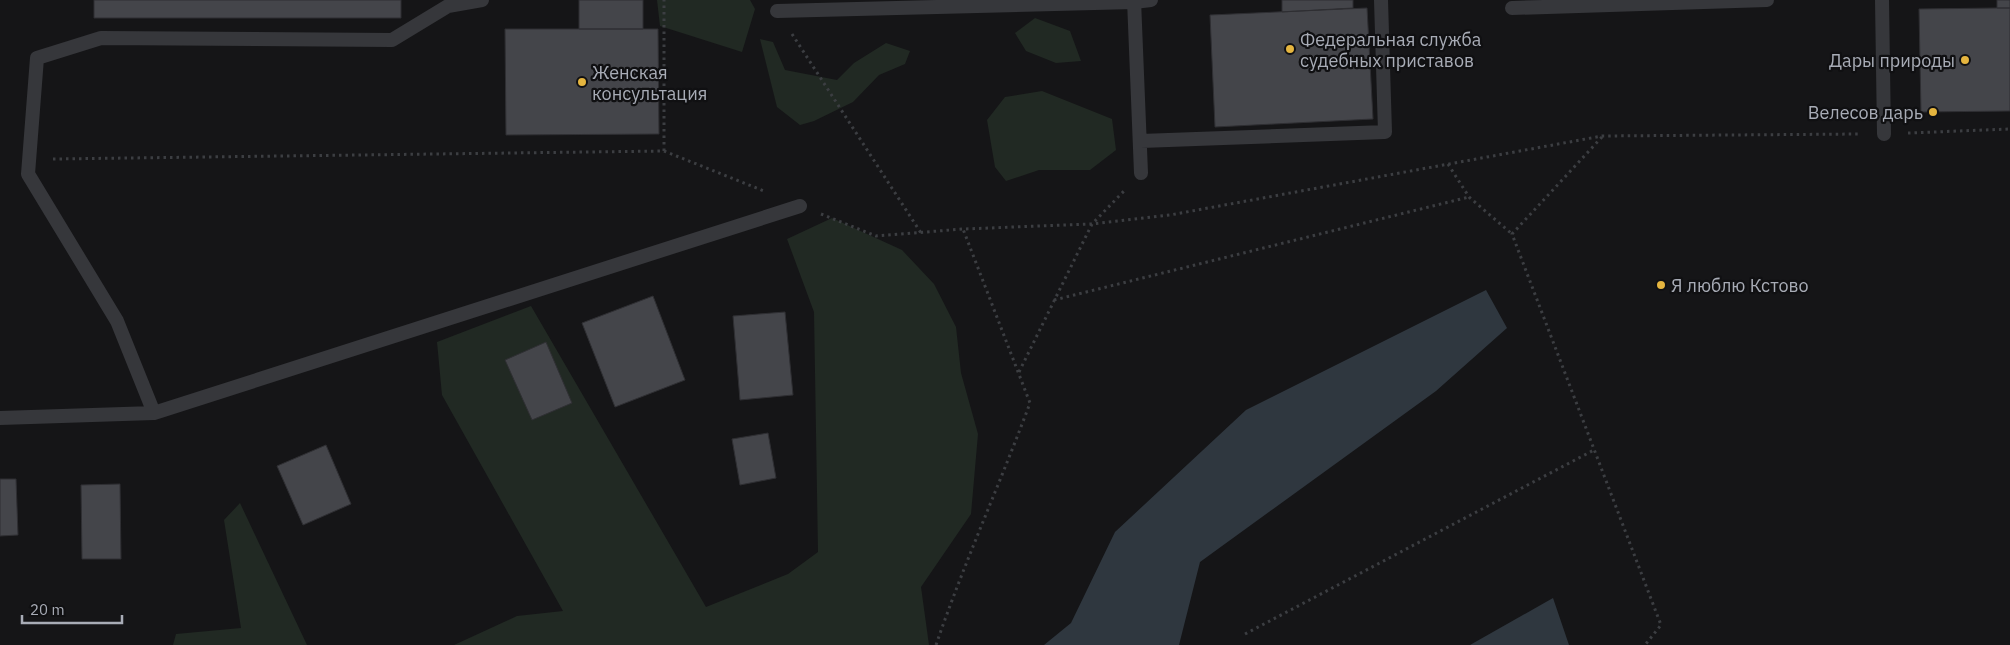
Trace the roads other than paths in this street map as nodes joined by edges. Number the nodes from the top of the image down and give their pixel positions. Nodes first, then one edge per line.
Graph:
1 (482, 0) edge
2 (1151, 0) edge
3 (1381, 0) edge
4 (1767, 0) edge
5 (1882, 0) edge
6 (1134, 1) edge
7 (447, 3) edge
8 (1512, 8) dead end
9 (777, 11) road end
10 (1884, 134) road end
11 (1141, 141) junction
12 (1141, 173) road end
13 (800, 206) road end
14 (154, 412) junction
15 (0, 418) edge

1 - 7 lane
2 - 6 lane
3 - 11 lane
4 - 8 lane
5 - 10 lane
6 - 9 lane
6 - 11 lane
7 - 14 lane
11 - 12 lane
13 - 14 lane
14 - 15 lane

